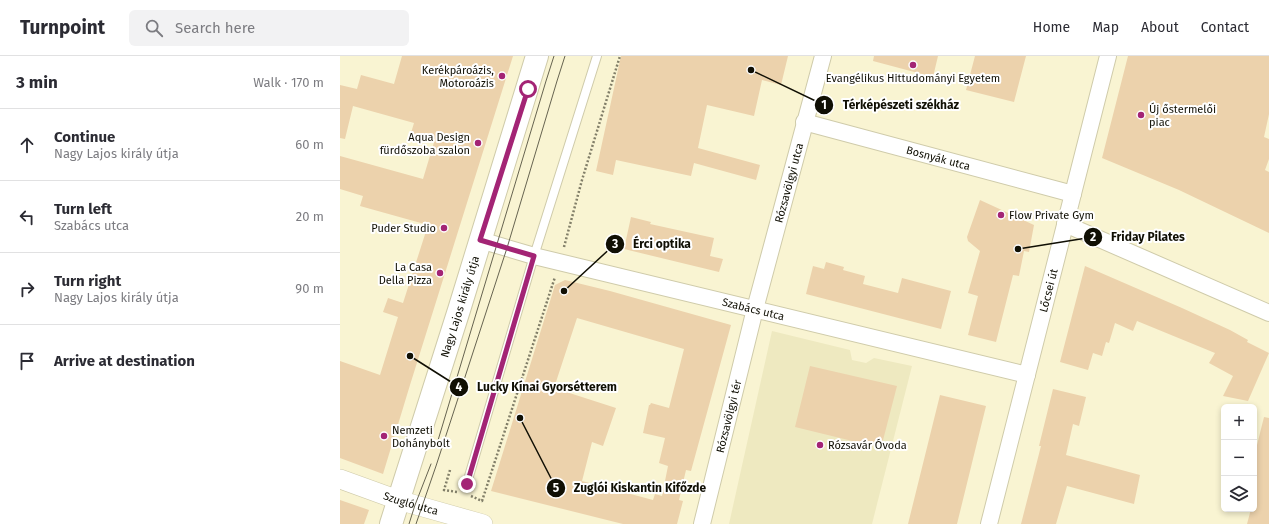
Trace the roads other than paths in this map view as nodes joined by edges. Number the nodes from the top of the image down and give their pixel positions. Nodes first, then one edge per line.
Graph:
1 (537, 56) edge
2 (552, 56) edge
3 (597, 56) edge
4 (823, 56) edge
5 (1108, 56) edge
6 (528, 89) junction
7 (804, 122) junction
8 (1073, 194) junction
9 (1065, 224) junction
10 (480, 240) junction
11 (534, 256) junction
12 (755, 309) junction
13 (1269, 313) edge
14 (1027, 375) junction
15 (340, 480) edge
16 (467, 484) dead end
17 (398, 500) junction
18 (450, 520) edge
19 (391, 524) edge
20 (483, 524) edge
21 (702, 524) edge
22 (989, 524) edge

1 - 6 main road, Nagy Lajos király útja
2 - 6 main road, Nagy Lajos király útja
3 - 11 lane
4 - 7 street, Rózsavölgyi utca
5 - 8 street, Lőcsei út
6 - 10 main road, Nagy Lajos király útja
7 - 8 street, Bosnyák utca
7 - 12 street, Rózsavölgyi utca
8 - 9 street, Lőcsei út
9 - 13 street
9 - 14 street, Lőcsei út
10 - 11 street, Szabács utca
10 - 17 main road, Nagy Lajos király útja
11 - 12 street, Szabács utca
11 - 16 lane
12 - 14 street, Szabács utca
12 - 21 street, Rózsavölgyi tér
14 - 22 street, Lőcsei út
15 - 17 street, Szugló utca
17 - 18 street, Szugló utca
17 - 19 main road, Nagy Lajos király útja
18 - 20 street, Szugló utca

